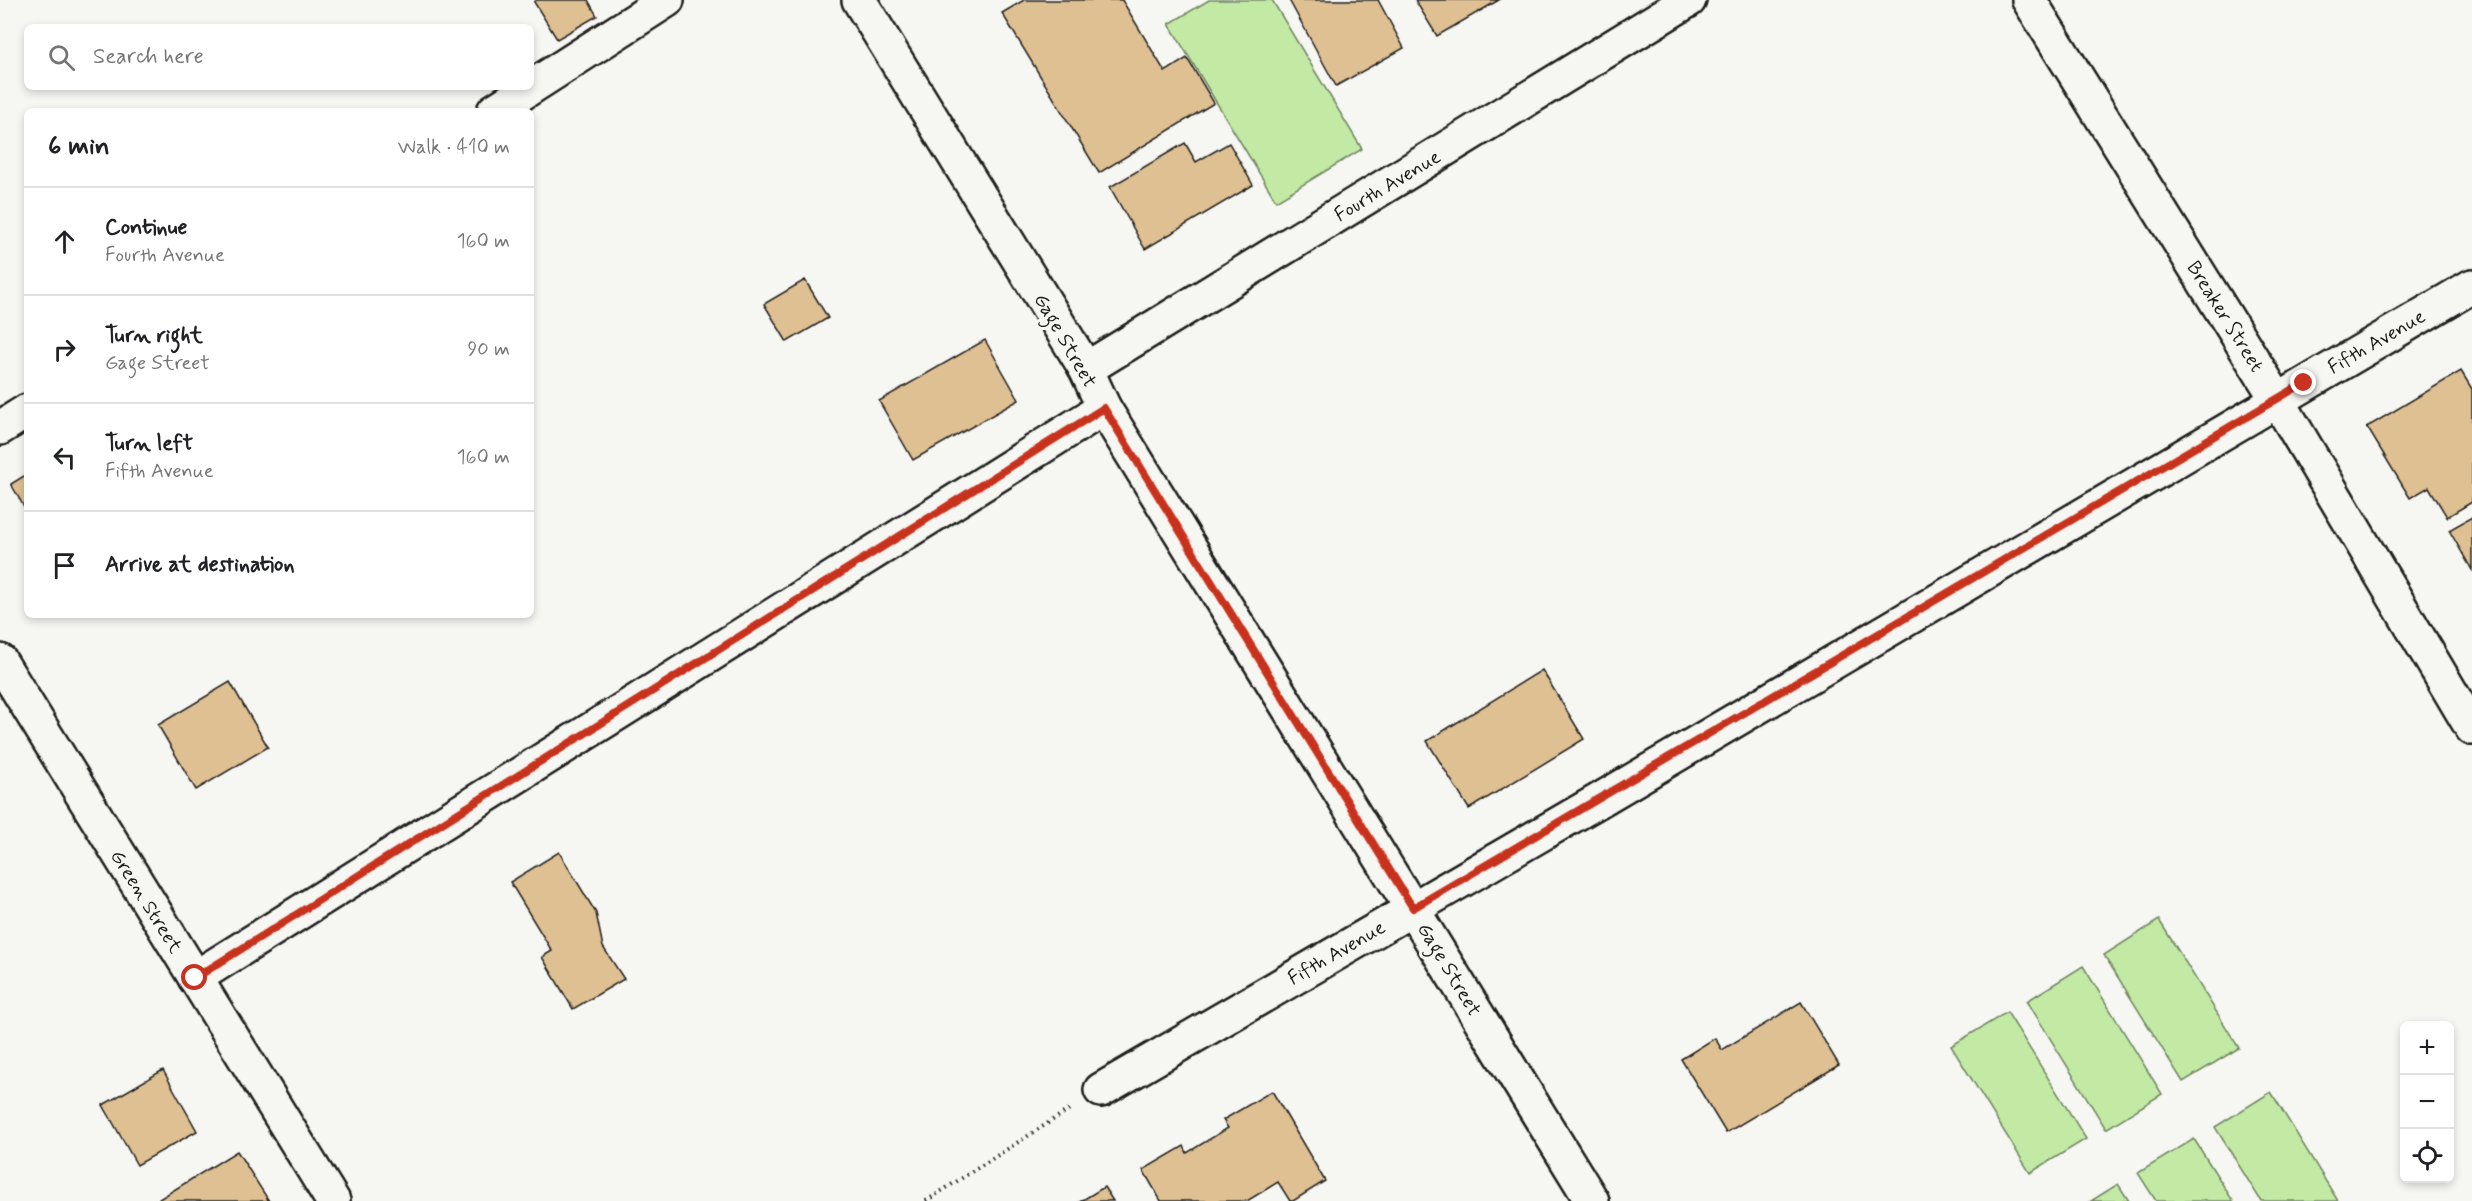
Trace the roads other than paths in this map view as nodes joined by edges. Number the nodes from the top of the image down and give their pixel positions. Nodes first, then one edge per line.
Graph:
1 (667, 0) edge
2 (859, 0) edge
3 (1689, 0) edge
4 (2029, 0) edge
5 (534, 85) edge
6 (527, 90) edge
7 (499, 108) edge
8 (2472, 286) edge
9 (1086, 369) junction
10 (2277, 399) junction
11 (1104, 408) junction
12 (24, 413) edge
13 (0, 428) edge
14 (0, 662) edge
15 (2472, 728) edge
16 (1413, 908) junction
17 (195, 978) junction
18 (1101, 1090) road end
19 (333, 1201) edge
20 (1592, 1201) edge

1 - 5 street
2 - 9 street, Gage Street
3 - 9 street, Fourth Avenue
4 - 10 street, Breaker Street
6 - 7 street
8 - 10 street, Fifth Avenue
9 - 11 street, Gage Street
10 - 15 street, Breaker Street
10 - 16 street, Fifth Avenue
11 - 16 street, Gage Street
11 - 17 street
12 - 13 street
14 - 17 street, Green Street
16 - 18 street, Fifth Avenue
16 - 20 street, Gage Street
17 - 19 street, Green Street

